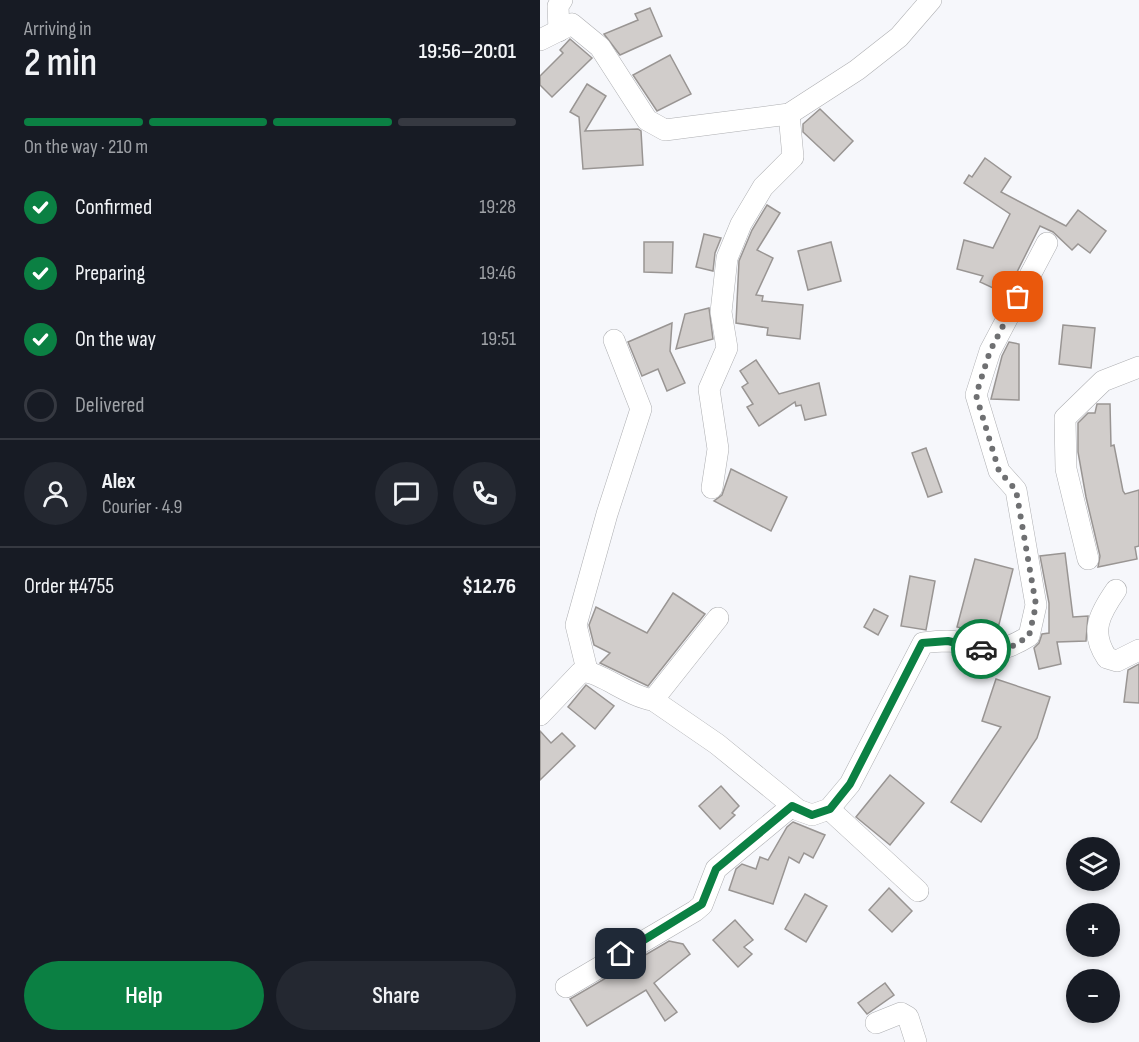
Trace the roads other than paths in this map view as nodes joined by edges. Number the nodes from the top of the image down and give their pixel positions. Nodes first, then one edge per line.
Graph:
1 (562, 0) edge
2 (931, 0) edge
3 (549, 35) edge
4 (789, 114) junction
5 (1047, 243) dead end
6 (614, 340) dead end
7 (1139, 367) edge
8 (712, 488) dead end
9 (1088, 558) dead end
10 (1116, 590) dead end
11 (718, 618) dead end
12 (1139, 650) edge
13 (587, 670) junction
14 (653, 700) junction
15 (540, 715) edge
16 (792, 806) junction
17 (830, 809) junction
18 (918, 891) dead end
19 (566, 987) dead end
20 (876, 1023) dead end
21 (916, 1042) edge

1 - 3 street
2 - 4 street
3 - 4 street
4 - 8 street
5 - 17 street
6 - 13 street
7 - 9 street
10 - 12 street
11 - 14 street
13 - 14 street
13 - 15 street
14 - 16 street
16 - 17 street
16 - 19 street
17 - 18 street
20 - 21 street

